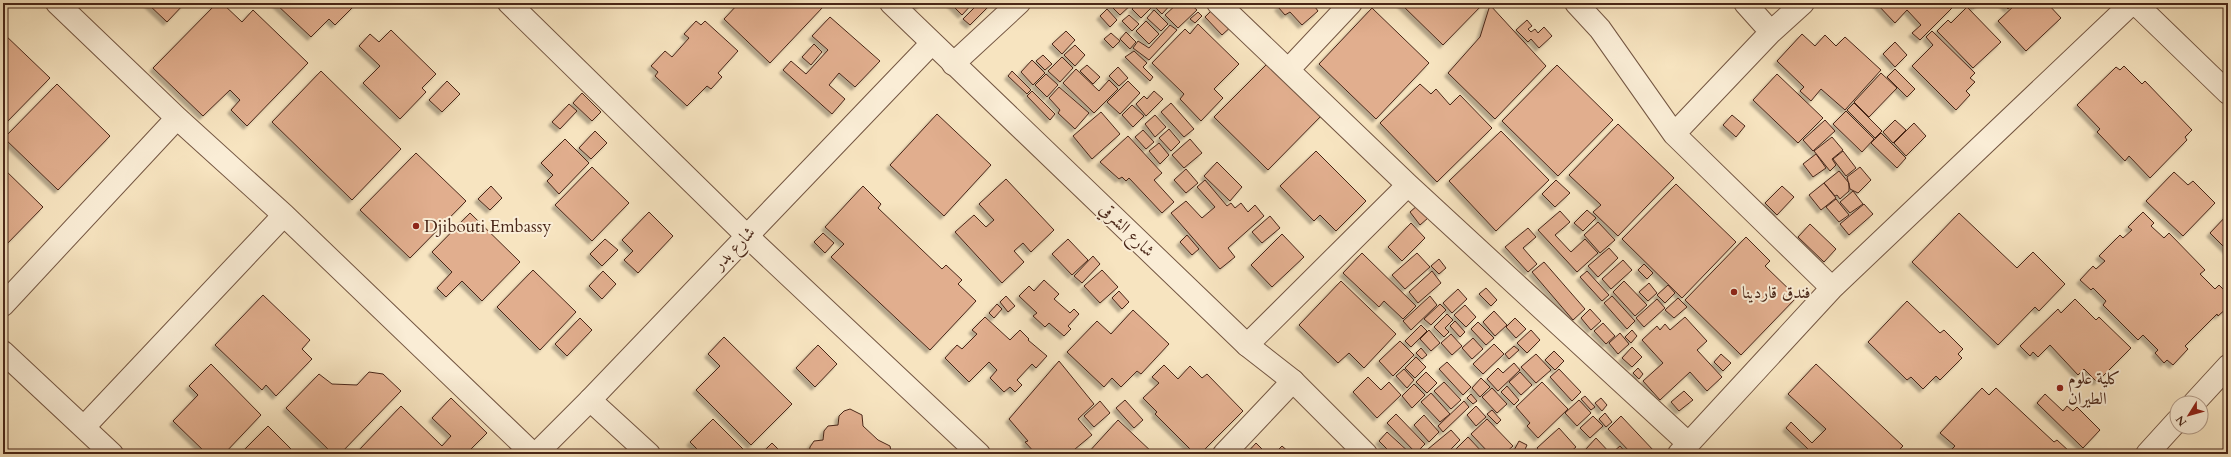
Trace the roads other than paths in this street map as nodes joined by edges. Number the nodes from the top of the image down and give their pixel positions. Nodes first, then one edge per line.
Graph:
1 (57, 3) edge
2 (509, 3) edge
3 (891, 3) edge
4 (1018, 3) edge
5 (1218, 3) edge
6 (1351, 3) edge
7 (1576, 3) edge
8 (1745, 3) edge
9 (1803, 3) edge
10 (2133, 3) edge
11 (1771, 32) junction
12 (932, 43) junction
13 (953, 64) junction
14 (1288, 70) junction
15 (2228, 93) edge
16 (177, 118) junction
17 (1674, 134) junction
18 (1408, 185) junction
19 (284, 215) junction
20 (746, 235) junction
21 (1832, 288) junction
22 (3, 305) edge
23 (1248, 345) junction
24 (3, 352) edge
25 (2225, 376) edge
26 (1292, 381) junction
27 (2203, 395) edge
28 (590, 400) junction
29 (84, 427) junction
30 (2169, 430) edge
31 (1684, 449) edge
32 (112, 454) edge
33 (534, 454) edge
34 (649, 454) edge
35 (979, 454) edge
36 (1224, 454) edge
37 (1366, 454) edge
38 (2147, 454) edge

1 - 16 street
2 - 20 street
3 - 12 street, شارع الشرقي
4 - 13 street
5 - 14 street
6 - 14 street
7 - 17 street
8 - 11 street
9 - 11 street
10 - 15 street
10 - 21 street
11 - 17 street
12 - 13 street, شارع الشرقي
12 - 20 street, شارع بدر
13 - 23 street, شارع الشرقي
14 - 18 street
16 - 19 street
16 - 22 street
17 - 21 street
18 - 23 street
18 - 31 street
19 - 29 street
19 - 33 street
20 - 28 street, شارع بدر
20 - 35 street
21 - 31 street
23 - 26 street, شارع الشرقي
24 - 29 street
25 - 27 street
26 - 36 street
26 - 37 street, شارع الشرقي
28 - 33 street, شارع بدر
28 - 34 street
29 - 32 street
30 - 38 street

